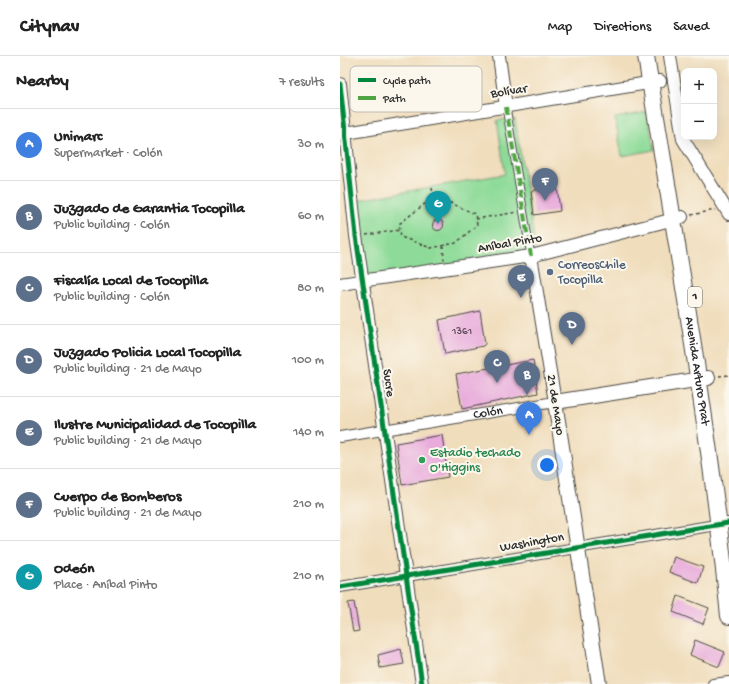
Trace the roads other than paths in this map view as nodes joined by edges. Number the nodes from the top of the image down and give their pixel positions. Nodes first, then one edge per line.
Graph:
1 (499, 56) edge
2 (646, 56) edge
3 (656, 56) edge
4 (670, 56) edge
5 (655, 82) junction
6 (340, 84) edge
7 (506, 106) junction
8 (482, 110) edge
9 (471, 112) edge
10 (342, 134) edge
11 (727, 210) edge
12 (677, 218) junction
13 (531, 256) junction
14 (362, 281) junction
15 (340, 284) edge
16 (703, 378) junction
17 (555, 402) junction
18 (383, 430) junction
19 (340, 437) edge
20 (726, 525) edge
21 (578, 546) junction
22 (405, 577) junction
23 (340, 587) edge
24 (729, 616) edge
25 (729, 682) edge
26 (422, 684) edge
27 (599, 684) edge
28 (713, 684) edge

1 - 7 street, 21 de Mayo
2 - 5 highway, Avenida Arturo Prat / 1
3 - 5 highway, Avenida Arturo Prat / 1
4 - 11 street
5 - 7 street, Bolívar
5 - 12 highway, Avenida Arturo Prat / 1
6 - 10 street, Sucre
7 - 8 street, Bolívar
7 - 13 street, 21 de Mayo
9 - 10 street, Bolívar
10 - 14 street, Sucre
12 - 13 street, Aníbal Pinto
12 - 16 highway, Avenida Arturo Prat / 1
13 - 14 street, Aníbal Pinto
13 - 17 street, 21 de Mayo
14 - 15 street, Aníbal Pinto
14 - 18 street, Sucre
16 - 17 main road, Colón
16 - 20 highway, Avenida Arturo Prat / 1
17 - 18 street, Colón
17 - 21 main road, 21 de Mayo
18 - 19 street, Colón
18 - 22 street, Sucre
20 - 21 street, Washington
20 - 24 highway, Avenida Arturo Prat / 1
21 - 22 street, Washington
21 - 27 main road, 21 de Mayo
22 - 23 street, Washington
22 - 26 street, Sucre
25 - 28 street

